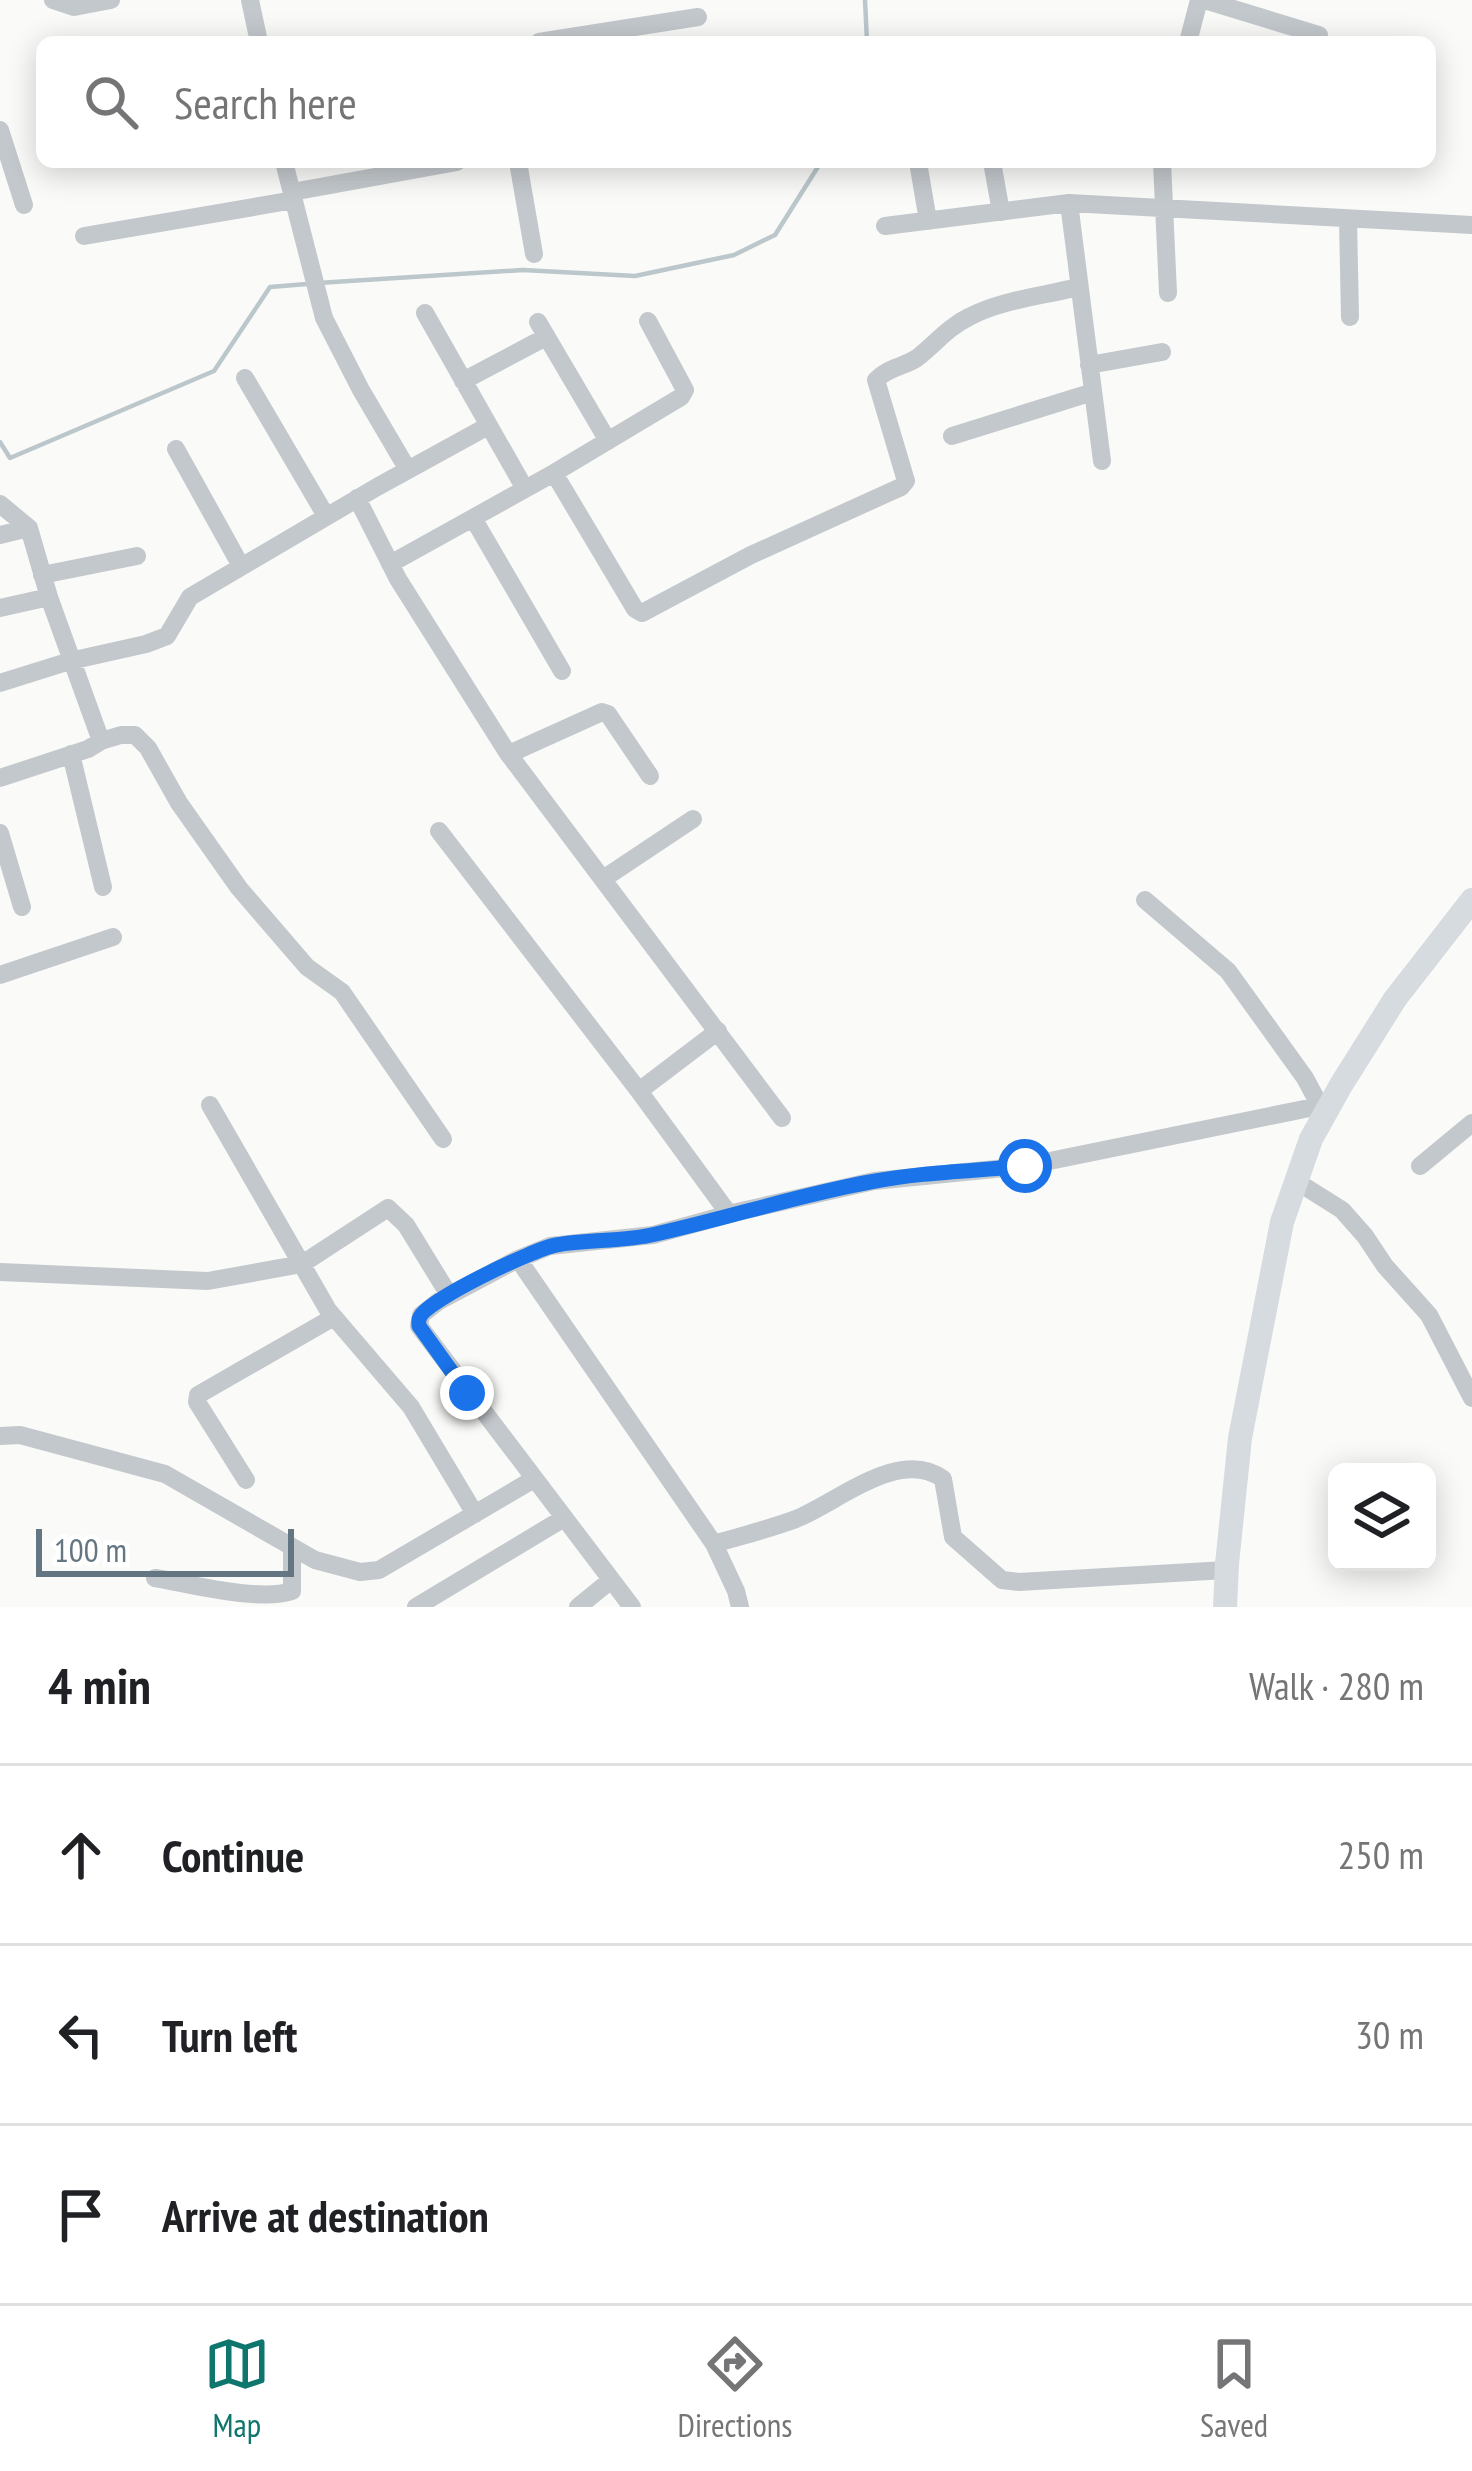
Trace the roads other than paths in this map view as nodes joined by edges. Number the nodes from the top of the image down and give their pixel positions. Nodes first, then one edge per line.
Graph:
1 (53, 0) edge
2 (111, 0) edge
3 (250, 0) edge
4 (1202, 0) edge
5 (698, 16) dead end
6 (1319, 35) dead end
7 (258, 36) edge
8 (576, 36) edge
9 (1191, 36) edge
10 (0, 130) edge
11 (286, 168) edge
12 (428, 168) edge
13 (519, 168) edge
14 (919, 168) edge
15 (993, 168) edge
16 (1162, 168) edge
17 (293, 196) junction
18 (1069, 203) junction
19 (24, 205) dead end
20 (1162, 207) junction
21 (1001, 212) junction
22 (1348, 219) junction
23 (928, 221) junction
24 (1472, 225) edge
25 (885, 226) dead end
26 (84, 236) dead end
27 (534, 254) dead end
28 (1078, 287) junction
29 (1168, 293) dead end
30 (425, 313) dead end
31 (1349, 317) dead end
32 (648, 321) dead end
33 (1162, 352) dead end
34 (1089, 365) junction
35 (245, 378) dead end
36 (463, 381) junction
37 (1093, 392) junction
38 (488, 426) junction
39 (952, 436) dead end
40 (608, 441) junction
41 (176, 449) dead end
42 (1102, 461) dead end
43 (408, 470) junction
44 (554, 473) junction
45 (525, 489) junction
46 (357, 498) junction
47 (0, 504) edge
48 (326, 516) junction
49 (473, 518) junction
50 (29, 528) junction
51 (0, 536) edge
52 (137, 556) dead end
53 (390, 564) junction
54 (241, 566) junction
55 (42, 575) junction
56 (49, 597) junction
57 (0, 608) edge
58 (70, 661) junction
59 (562, 671) dead end
60 (0, 683) edge
61 (100, 741) junction
62 (71, 754) junction
63 (508, 754) junction
64 (650, 776) dead end
65 (0, 778) edge
66 (694, 819) dead end
67 (439, 831) dead end
68 (0, 833) edge
69 (603, 879) junction
70 (103, 887) dead end
71 (1145, 900) dead end
72 (1472, 900) edge
73 (22, 907) dead end
74 (113, 937) dead end
75 (0, 975) edge
76 (718, 1031) junction
77 (639, 1091) junction
78 (209, 1105) dead end
79 (1324, 1105) junction
80 (782, 1118) dead end
81 (1472, 1123) edge
82 (442, 1139) dead end
83 (1420, 1166) dead end
84 (1297, 1181) junction
85 (729, 1214) junction
86 (518, 1258) junction
87 (302, 1264) junction
88 (0, 1272) edge
89 (449, 1295) junction
90 (334, 1317) junction
91 (1472, 1397) edge
92 (0, 1436) edge
93 (534, 1479) junction
94 (246, 1480) dead end
95 (475, 1514) junction
96 (564, 1518) junction
97 (714, 1544) junction
98 (292, 1549) junction
99 (1226, 1570) junction
100 (155, 1578) dead end
101 (611, 1580) junction
102 (416, 1607) edge
103 (578, 1607) edge
104 (632, 1607) edge
105 (740, 1607) edge
106 (1225, 1607) edge

1 - 2 street
3 - 7 street
4 - 6 street
4 - 9 street
5 - 8 street
10 - 19 street
11 - 17 street
12 - 17 street
13 - 27 street
14 - 23 street
15 - 21 street
16 - 20 street
17 - 26 street
17 - 43 street
18 - 20 street
18 - 21 street
18 - 28 street
20 - 22 street
20 - 29 street
21 - 23 street
22 - 24 street
22 - 31 street
23 - 25 street
28 - 34 street
28 - 44 street
30 - 36 street
32 - 40 street
33 - 34 street
34 - 37 street
35 - 48 street
36 - 38 street
36 - 40 street
37 - 39 street
37 - 42 street
38 - 43 street
38 - 45 street
40 - 44 street
41 - 54 street
43 - 46 street
44 - 45 street
45 - 49 street
46 - 48 street
46 - 53 street
47 - 50 street
48 - 54 street
49 - 53 street
49 - 59 street
50 - 51 street
50 - 55 street
52 - 55 street
53 - 63 street
54 - 58 street
55 - 56 street
56 - 57 street
56 - 58 street
58 - 60 street
58 - 61 street
61 - 62 street
61 - 82 street
62 - 65 street
62 - 70 street
63 - 64 street
63 - 69 street
66 - 69 street
67 - 77 street
68 - 73 street
69 - 76 street
71 - 79 street
72 - 79 main road
74 - 75 street
76 - 77 street
76 - 80 street
77 - 85 street
78 - 87 street
79 - 84 main road
79 - 85 street
81 - 83 street
84 - 91 street
84 - 99 main road
85 - 86 street
86 - 89 street
86 - 97 street
87 - 88 street
87 - 89 street
87 - 90 street
89 - 93 street
90 - 94 street
90 - 95 street
92 - 98 street
93 - 95 street
93 - 96 street
95 - 98 street
96 - 101 street
96 - 102 street
97 - 99 street
97 - 105 street
98 - 100 street
99 - 106 main road
101 - 103 street
101 - 104 street

